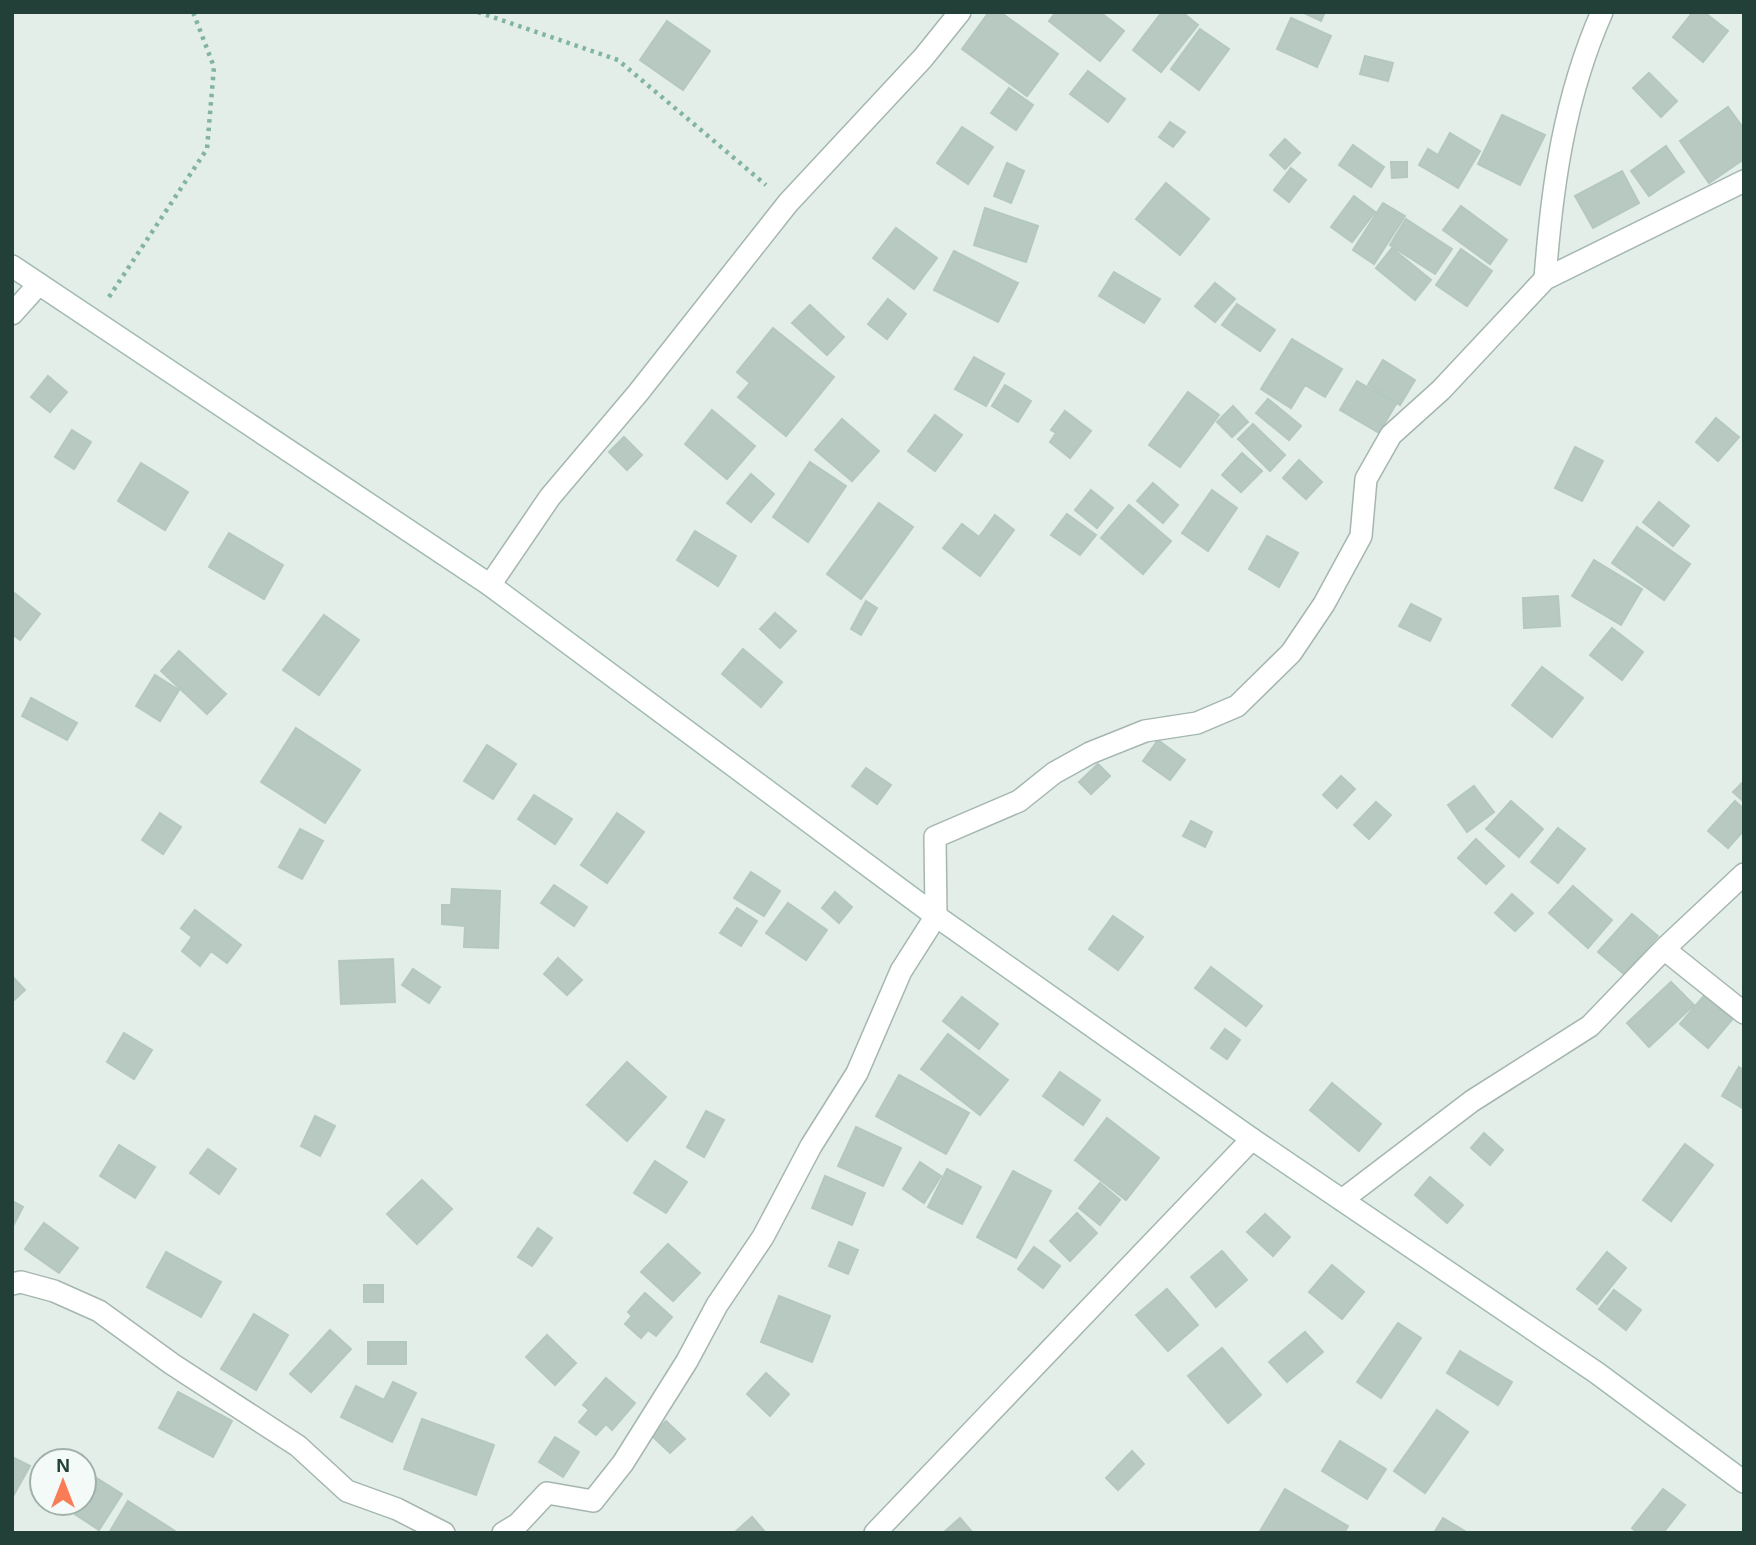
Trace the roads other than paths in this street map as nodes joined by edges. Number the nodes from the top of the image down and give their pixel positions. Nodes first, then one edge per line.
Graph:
1 (960, 12) edge
2 (1602, 12) edge
3 (1744, 181) edge
4 (12, 266) edge
5 (1545, 279) junction
6 (39, 284) junction
7 (12, 314) edge
8 (490, 585) junction
9 (1744, 874) edge
10 (936, 915) junction
11 (1664, 949) junction
12 (1744, 1013) edge
13 (1252, 1139) junction
14 (1342, 1199) junction
15 (12, 1284) edge
16 (1744, 1482) edge
17 (444, 1533) edge
18 (503, 1533) edge
19 (876, 1533) edge

1 - 8 street
2 - 5 street
3 - 5 street
4 - 6 street
5 - 10 street
6 - 7 street
6 - 8 street
8 - 10 street
9 - 11 street
10 - 13 street
10 - 18 street
11 - 12 street
11 - 14 street
13 - 14 street
13 - 19 street
14 - 16 street
15 - 17 street

